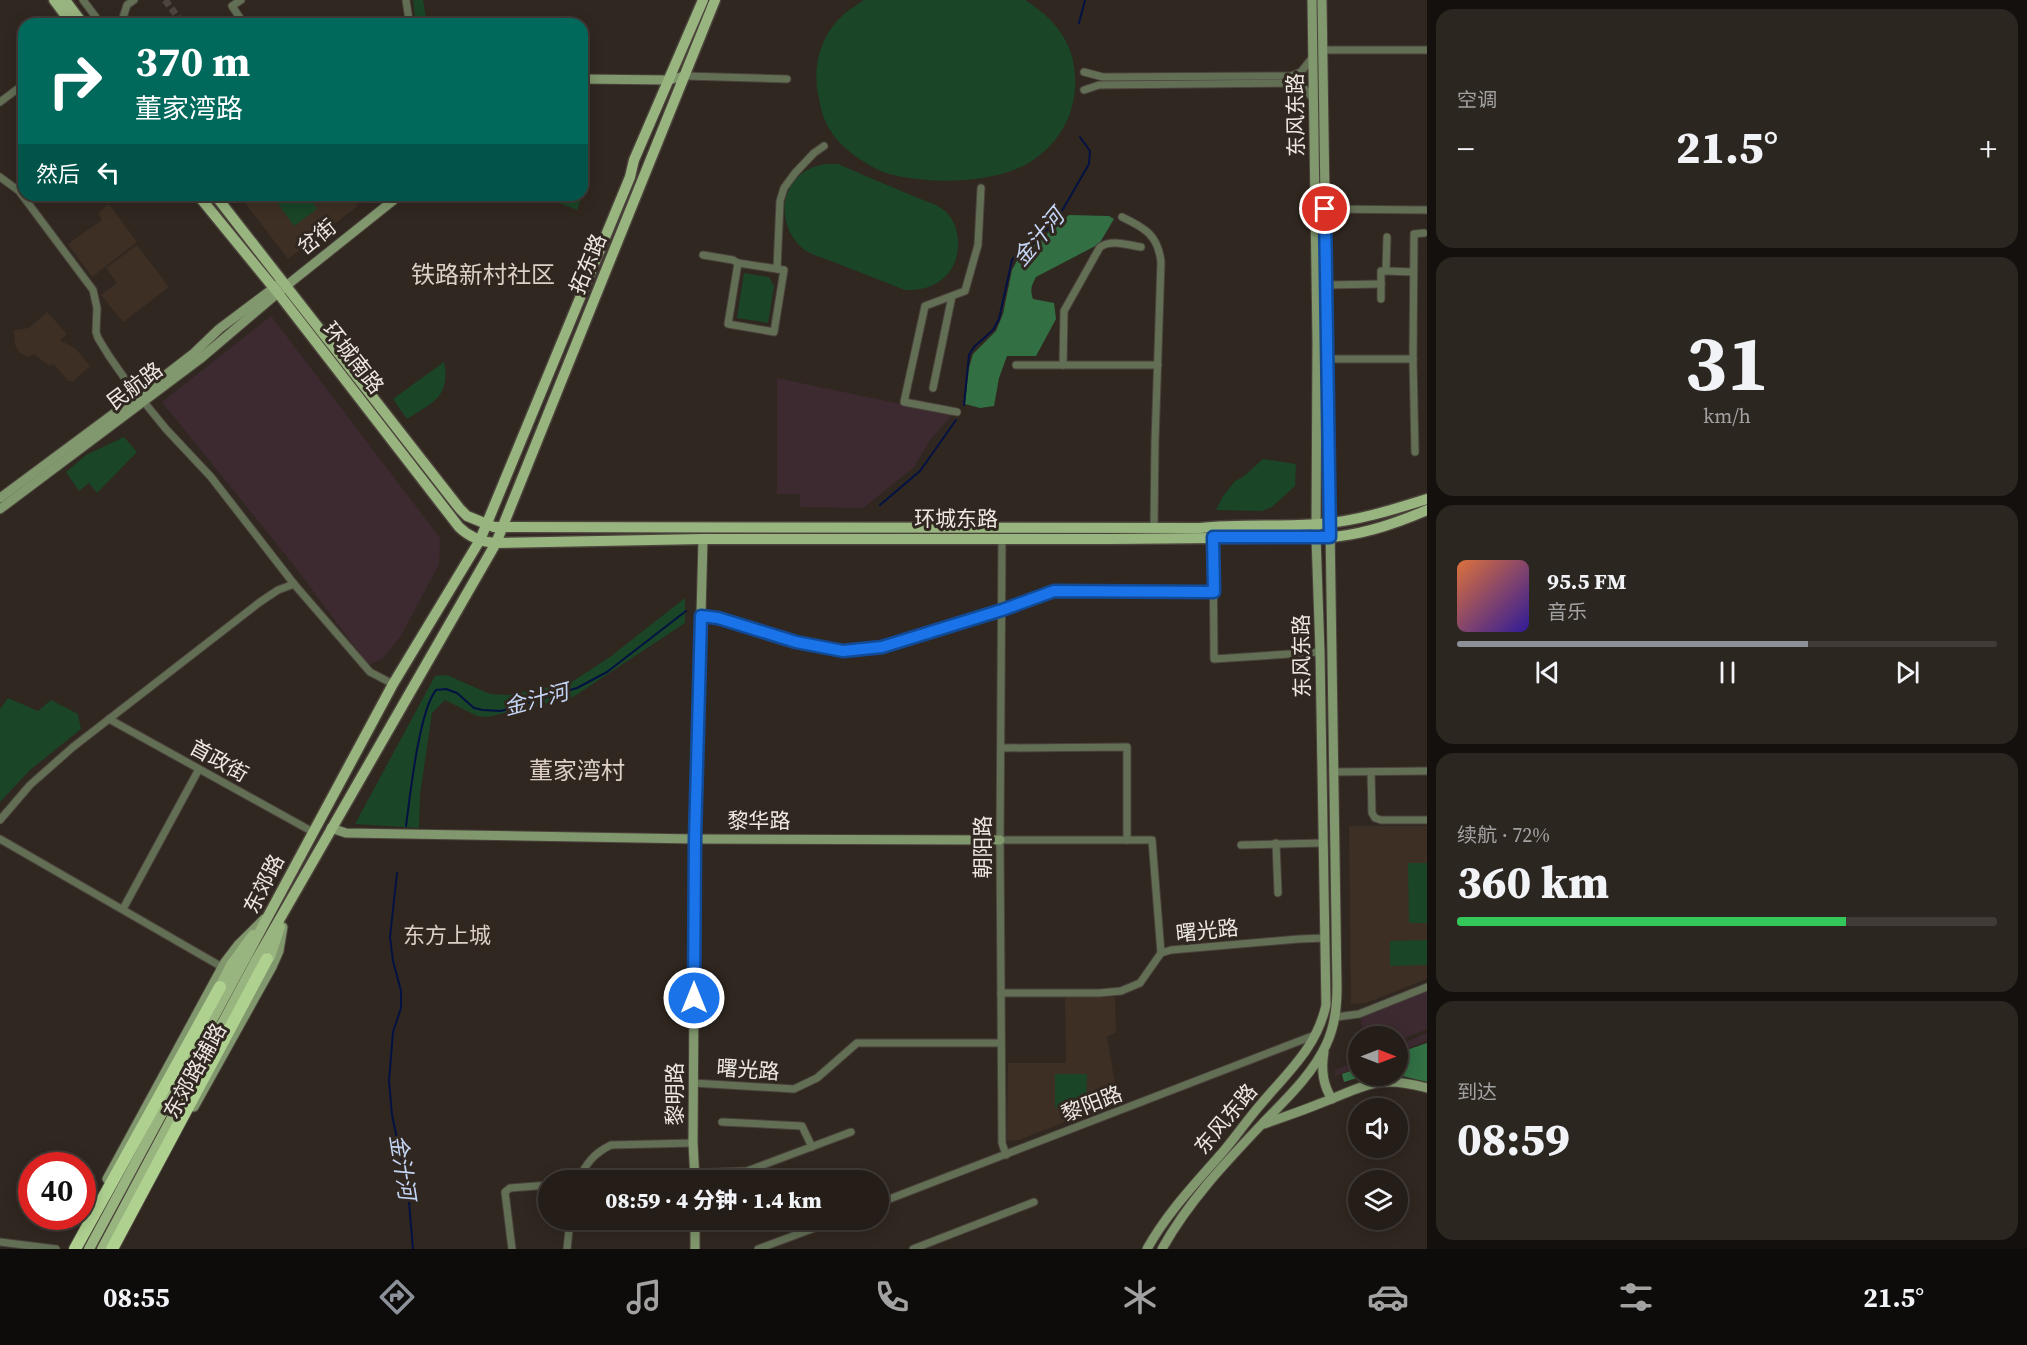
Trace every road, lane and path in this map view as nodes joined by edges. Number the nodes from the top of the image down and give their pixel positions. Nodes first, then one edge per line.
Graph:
1 (54, 0) edge
2 (65, 0) edge
3 (83, 0) edge
4 (134, 0) edge
5 (241, 0) edge
6 (406, 0) edge
7 (703, 0) edge
8 (715, 0) edge
9 (1312, 0) edge
10 (1322, 0) edge
11 (68, 18) edge
12 (78, 18) edge
13 (96, 18) edge
14 (123, 18) edge
15 (240, 18) edge
16 (409, 18) edge
17 (1318, 47) junction
18 (1427, 50) edge
19 (1084, 72) dead end
20 (588, 74) edge
21 (684, 76) junction
22 (670, 77) junction
23 (588, 79) edge
24 (787, 79) dead end
25 (18, 88) edge
26 (1084, 90) dead end
27 (1314, 101) junction
28 (0, 102) edge
29 (824, 146) dead end
30 (0, 177) edge
31 (981, 188) dead end
32 (18, 191) edge
33 (27, 201) edge
34 (203, 201) edge
35 (219, 201) edge
36 (385, 201) edge
37 (392, 201) edge
38 (1325, 209) junction
39 (1427, 210) edge
40 (1122, 217) dead end
41 (1424, 233) dead end
42 (1387, 237) dead end
43 (1141, 247) dead end
44 (704, 255) dead end
45 (738, 263) junction
46 (777, 268) junction
47 (1386, 271) junction
48 (1413, 272) junction
49 (1381, 284) junction
50 (1326, 285) junction
51 (280, 287) junction
52 (952, 296) junction
53 (1381, 299) dead end
54 (1327, 359) junction
55 (1413, 359) junction
56 (1016, 365) dead end
57 (1064, 365) junction
58 (1158, 365) junction
59 (933, 388) dead end
60 (141, 399) junction
61 (957, 412) dead end
62 (1415, 452) dead end
63 (0, 498) edge
64 (1427, 499) edge
65 (0, 509) edge
66 (1427, 510) edge
67 (1330, 523) junction
68 (1316, 524) junction
69 (487, 525) junction
70 (502, 528) junction
71 (1154, 528) junction
72 (1213, 537) junction
73 (1317, 537) junction
74 (1330, 537) junction
75 (1002, 538) junction
76 (703, 539) junction
77 (480, 540) junction
78 (496, 543) junction
79 (294, 584) junction
80 (1214, 592) junction
81 (1002, 610) junction
82 (701, 616) junction
83 (1320, 652) junction
84 (393, 684) junction
85 (109, 719) junction
86 (1001, 748) junction
87 (199, 769) junction
88 (1371, 771) junction
89 (1427, 771) edge
90 (1333, 772) junction
91 (0, 820) edge
92 (1427, 820) edge
93 (331, 828) junction
94 (312, 832) junction
95 (0, 839) edge
96 (695, 839) junction
97 (999, 840) junction
98 (1127, 840) junction
99 (1276, 843) junction
100 (1323, 843) junction
101 (1241, 845) dead end
102 (1278, 893) dead end
103 (277, 900) junction
104 (288, 906) junction
105 (123, 909) junction
106 (1325, 938) junction
107 (1161, 953) junction
108 (267, 959) joint
109 (222, 967) junction
110 (220, 987) joint
111 (1427, 987) edge
112 (1001, 993) junction
113 (1336, 1017) junction
114 (1317, 1035) junction
115 (1001, 1043) junction
116 (1325, 1047) junction
117 (693, 1083) junction
118 (1427, 1088) edge
119 (1332, 1099) junction
120 (722, 1122) dead end
121 (1262, 1125) junction
122 (851, 1132) dead end
123 (693, 1143) junction
124 (812, 1147) junction
125 (1006, 1155) junction
126 (583, 1170) edge
127 (695, 1170) edge
128 (750, 1170) edge
129 (538, 1186) edge
130 (889, 1199) edge
131 (1034, 1202) dead end
132 (569, 1230) edge
133 (695, 1230) edge
134 (809, 1230) edge
135 (0, 1242) edge
136 (56, 1249) edge
137 (70, 1249) edge
138 (75, 1249) edge
139 (89, 1249) edge
140 (102, 1249) edge
141 (112, 1249) edge
142 (118, 1249) edge
143 (512, 1249) edge
144 (567, 1249) edge
145 (695, 1249) edge
146 (758, 1249) edge
147 (913, 1249) edge
148 (1147, 1249) edge
149 (1162, 1249) edge

1 - 11 main road
2 - 12 main road
3 - 13 street
4 - 14 street
5 - 15 street
6 - 16 street
7 - 22 main road, 拓东路
8 - 21 main road, 拓东路
9 - 17 main road, 东风东路
10 - 17 main road, 东风东路
17 - 18 street
17 - 19 street
17 - 27 main road, 东风东路
17 - 38 main road, 东风东路
20 - 22 main road
21 - 22 main road
21 - 24 street
21 - 70 main road, 拓东路
22 - 23 main road
22 - 69 main road, 拓东路
25 - 28 street
26 - 27 street
27 - 68 main road, 东风东路
29 - 46 street
30 - 32 street
31 - 52 street
33 - 60 street
34 - 51 main road, 环城南路
35 - 51 main road, 环城南路
36 - 51 main road, 岔街
37 - 51 main road, 岔街
38 - 39 street
38 - 50 main road, 东风东路
40 - 58 street
41 - 48 street
42 - 47 street
43 - 57 street
44 - 45 street
45 - 46 street
45 - 46 street
47 - 48 street
47 - 49 street
48 - 55 street
49 - 50 street
49 - 53 street
50 - 54 main road, 东风东路
51 - 60 main road, 民航路
51 - 69 main road, 环城南路
51 - 77 main road, 环城南路
52 - 59 street
52 - 61 street
54 - 55 street
54 - 67 main road, 东风东路
55 - 62 street
56 - 57 street
57 - 58 street
58 - 71 street
60 - 63 main road, 民航路
60 - 65 main road, 民航路
60 - 79 street
64 - 67 main road, 环城东路
66 - 74 main road, 环城东路
67 - 68 main road, 环城东路
67 - 74 main road, 东风东路
68 - 71 main road, 环城东路
68 - 73 main road, 东风东路
69 - 70 main road, 环城东路
69 - 77 main road, 拓东路
70 - 71 main road, 环城东路
70 - 78 main road, 拓东路
72 - 73 main road, 环城东路
72 - 75 main road, 环城东路
72 - 80 street
73 - 74 main road, 环城东路
73 - 83 main road, 东风东路
74 - 90 main road, 东风东路
75 - 76 main road, 环城东路
75 - 81 street, 朝阳路
76 - 78 main road, 环城东路
76 - 82 main road, 黎明路
77 - 78 main road, 环城东路
77 - 84 main road, 东郊路
78 - 93 main road, 东郊路
79 - 84 street
79 - 85 street
80 - 81 street
80 - 83 street
81 - 82 street
81 - 86 street, 朝阳路
82 - 96 main road, 黎明路
83 - 100 main road, 东风东路
84 - 94 main road, 东郊路
85 - 87 street, 首政街
85 - 91 street
86 - 97 street, 朝阳路
86 - 98 street
87 - 94 street, 首政街
87 - 105 street
88 - 89 street
88 - 90 street
88 - 92 street
90 - 113 main road, 东风东路
93 - 96 main road, 黎华路
93 - 104 main road, 东郊路
94 - 103 main road, 东郊路
95 - 105 street
96 - 97 main road, 黎华路
96 - 117 main road, 黎明路
97 - 98 street, 黎华路
97 - 112 street, 朝阳路
98 - 107 street, 黎华路
99 - 100 street
99 - 101 street
99 - 102 street
100 - 106 main road, 东风东路
103 - 109 main road, 东郊路辅路
103 - 110 main road
103 - 139 main road, 东郊路
104 - 108 main road
104 - 140 main road, 东郊路
104 - 142 main road, 东郊路辅路
105 - 109 street
106 - 107 street, 曙光路
106 - 114 main road, 东风东路
107 - 112 street, 曙光路
108 - 141 highway
109 - 137 main road, 东郊路辅路
110 - 138 highway
111 - 113 street
112 - 115 street, 朝阳路
113 - 116 main road, 东风东路
114 - 125 street, 黎阳路
114 - 148 main road, 东风东路
115 - 117 street, 曙光路
115 - 125 street, 朝阳路
116 - 119 main road
116 - 121 main road, 东风东路
117 - 123 main road, 黎明路
118 - 119 main road
119 - 121 main road
120 - 124 street
121 - 149 main road, 东风东路
122 - 124 street
123 - 126 street
123 - 127 main road, 黎明路
124 - 128 street
125 - 130 street, 黎阳路
129 - 143 street
131 - 147 street
132 - 144 street
133 - 145 main road
134 - 146 street
135 - 136 street

